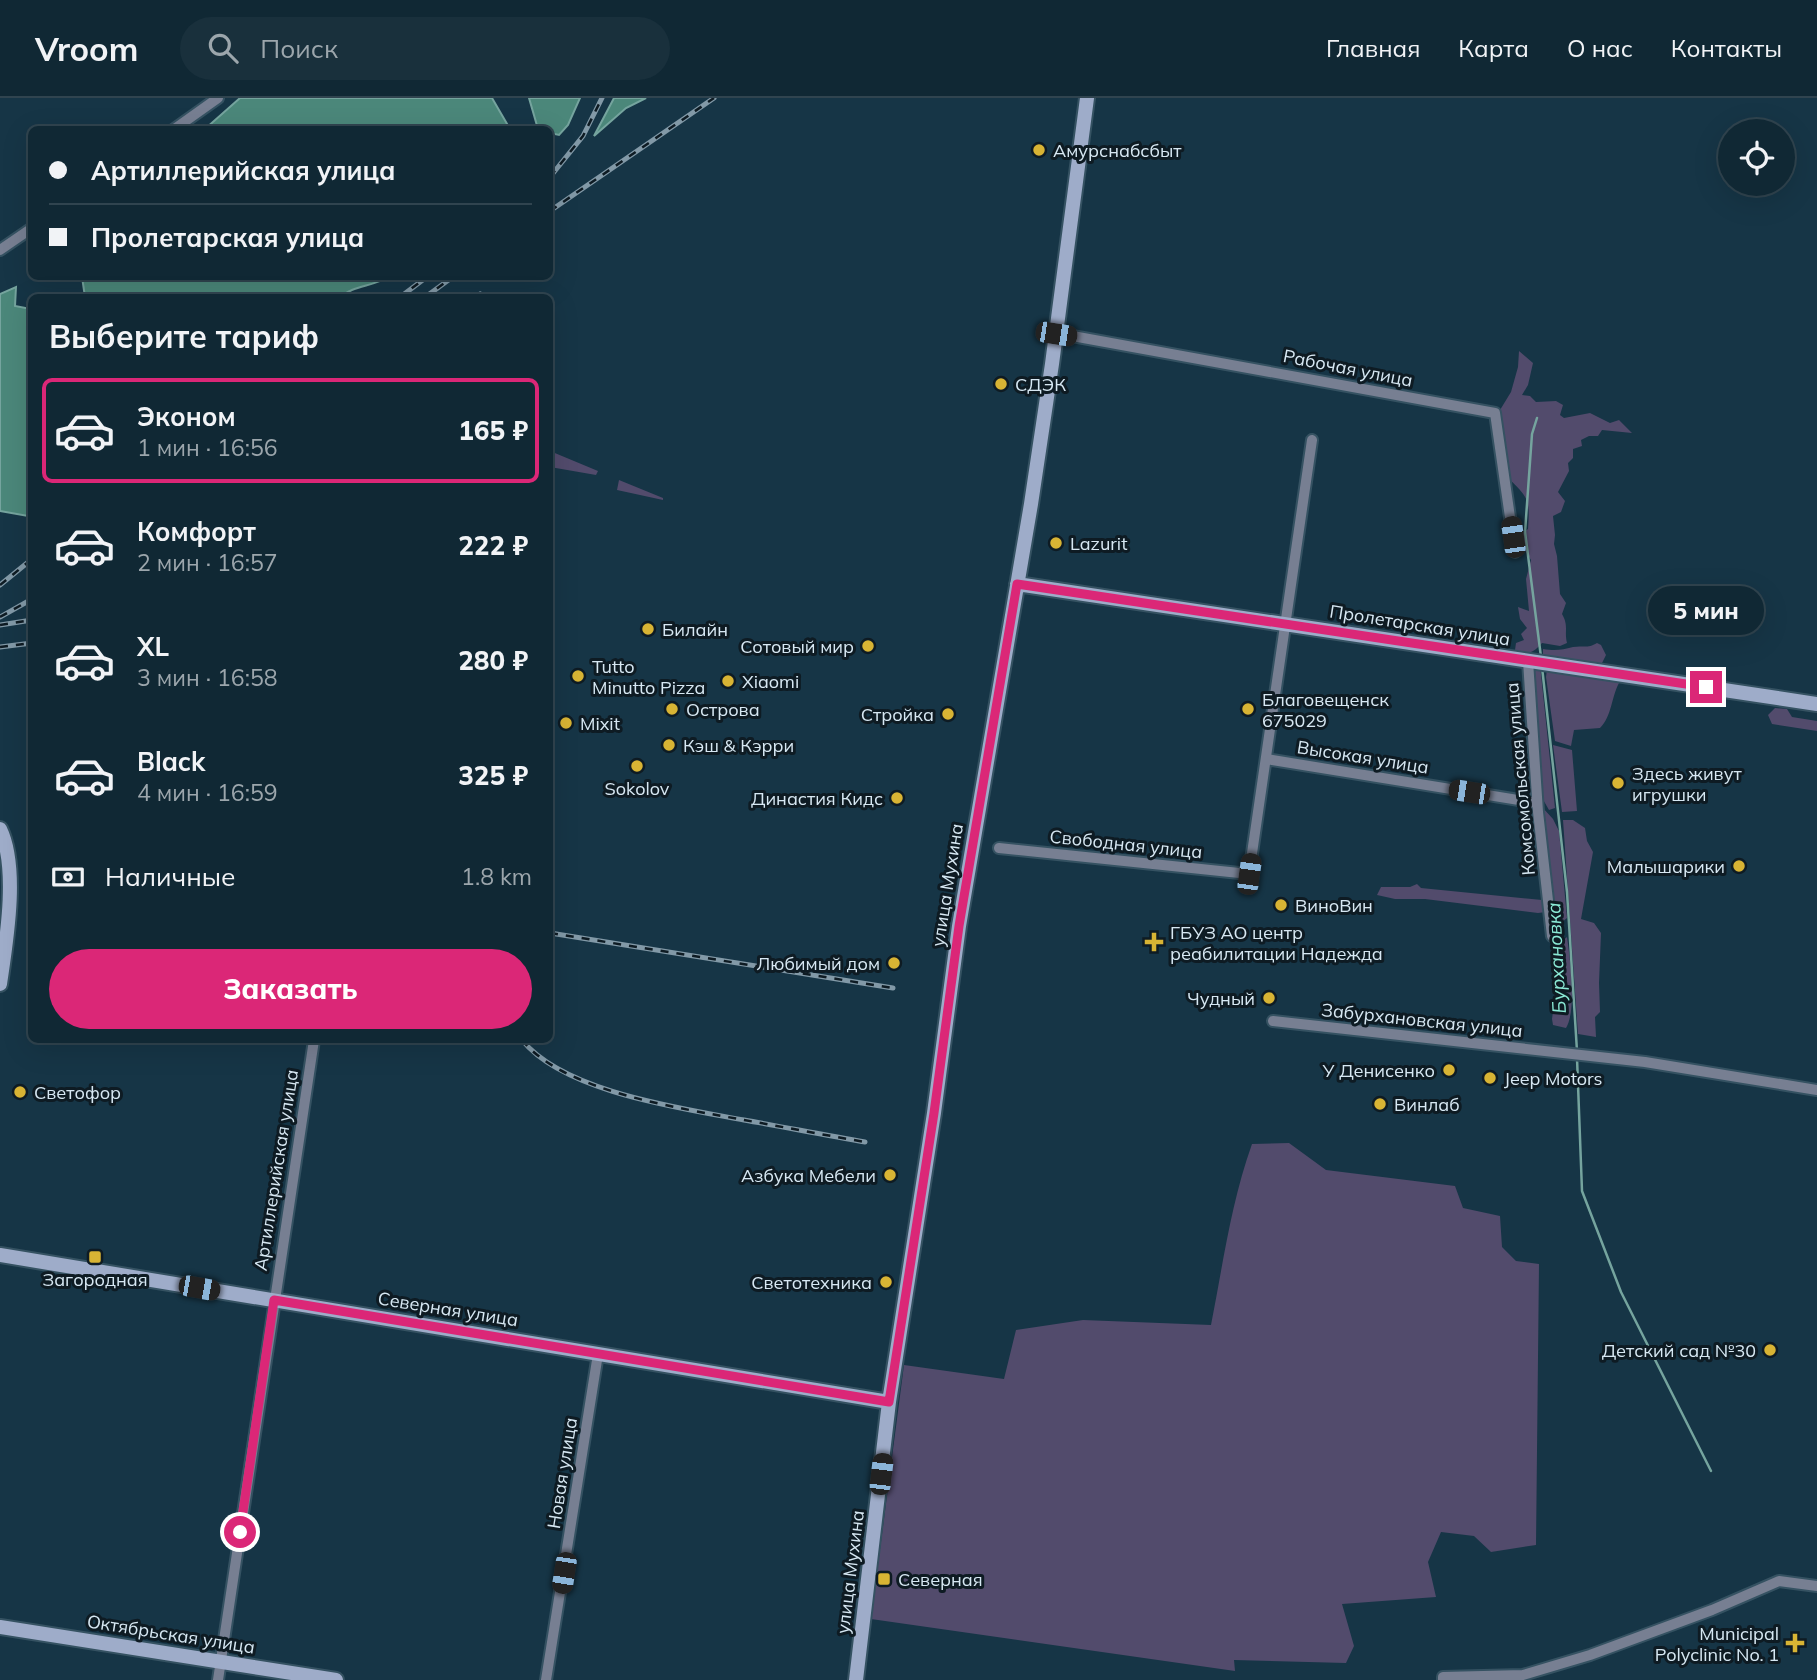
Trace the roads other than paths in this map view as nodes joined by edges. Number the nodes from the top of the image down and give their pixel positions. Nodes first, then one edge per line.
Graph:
1 (218, 98) edge
2 (1087, 98) edge
3 (179, 126) edge
4 (28, 231) edge
5 (0, 250) edge
6 (1056, 334) junction
7 (1312, 440) dead end
8 (1515, 552) dead end
9 (1017, 584) junction
10 (1285, 624) junction
11 (1537, 662) junction
12 (1817, 704) edge
13 (1266, 759) junction
14 (1537, 803) junction
15 (0, 830) edge
16 (999, 848) dead end
17 (1552, 936) dead end
18 (0, 984) edge
19 (1273, 1021) dead end
20 (314, 1043) edge
21 (1817, 1090) edge
22 (0, 1255) edge
23 (274, 1300) junction
24 (598, 1354) junction
25 (889, 1402) junction
26 (1817, 1586) edge
27 (0, 1627) edge
28 (221, 1661) junction
29 (218, 1680) edge
30 (335, 1680) edge
31 (547, 1680) edge
32 (856, 1680) edge
33 (1443, 1680) edge

1 - 3 street
2 - 6 main road, улица Мухина
4 - 5 street
6 - 8 street, Рабочая улица
6 - 9 main road, улица Мухина
7 - 10 street
9 - 10 main road, Пролетарская улица
9 - 25 main road, улица Мухина
10 - 11 main road, Пролетарская улица
10 - 13 street
11 - 12 main road, Пролетарская улица
11 - 14 street, Комсомольская улица
13 - 14 street, Высокая улица
13 - 16 street, Свободная улица
14 - 17 street, Комсомольская улица
15 - 18 main road
19 - 21 street, Забурхановская улица
20 - 23 street, Артиллерийская улица
22 - 23 main road, Северная улица
23 - 24 main road, Северная улица
23 - 28 street, Артиллерийская улица
24 - 25 main road, Северная улица
24 - 31 street, Новая улица
25 - 32 main road, улица Мухина
26 - 33 street
27 - 28 main road, Октябрьская улица
28 - 29 street, Артиллерийская улица
28 - 30 main road, Октябрьская улица

